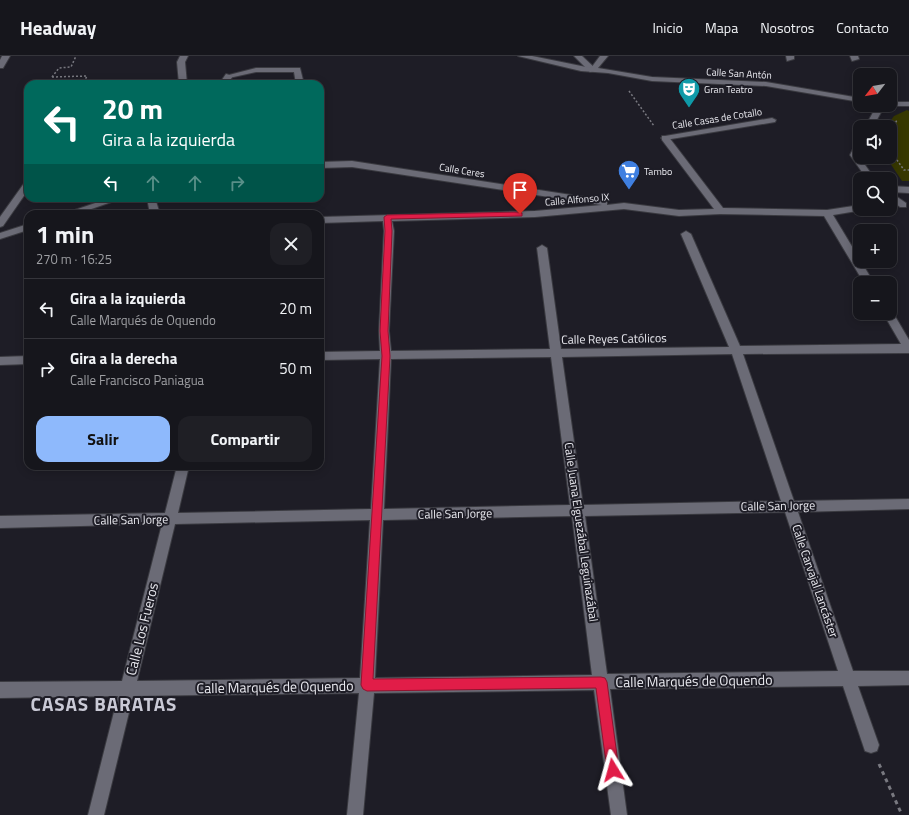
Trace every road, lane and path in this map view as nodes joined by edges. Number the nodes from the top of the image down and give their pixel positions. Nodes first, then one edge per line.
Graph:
1 (6, 56) edge
2 (76, 56) edge
3 (184, 56) edge
4 (522, 56) edge
5 (578, 56) edge
6 (604, 56) edge
7 (0, 66) edge
8 (593, 70) junction
9 (630, 75) junction
10 (86, 80) edge
11 (183, 80) edge
12 (226, 80) edge
13 (299, 80) edge
14 (853, 99) edge
15 (897, 104) edge
16 (909, 104) edge
17 (903, 119) dead end
18 (772, 120) dead end
19 (896, 120) edge
20 (665, 138) junction
21 (897, 160) edge
22 (324, 165) edge
23 (909, 170) edge
24 (897, 189) edge
25 (24, 190) edge
26 (909, 190) edge
27 (897, 199) edge
28 (106, 202) edge
29 (907, 205) edge
30 (624, 206) junction
31 (853, 209) edge
32 (81, 210) edge
33 (720, 211) junction
34 (827, 213) junction
35 (387, 217) junction
36 (324, 220) edge
37 (0, 224) edge
38 (24, 228) edge
39 (686, 234) dead end
40 (0, 236) edge
41 (542, 248) dead end
42 (865, 276) edge
43 (892, 320) edge
44 (909, 348) edge
45 (736, 351) junction
46 (556, 353) junction
47 (324, 356) edge
48 (386, 356) junction
49 (24, 360) edge
50 (0, 361) edge
51 (182, 470) edge
52 (909, 504) edge
53 (789, 506) junction
54 (578, 511) junction
55 (377, 515) junction
56 (169, 520) junction
57 (0, 522) edge
58 (909, 678) edge
59 (848, 679) junction
60 (601, 682) junction
61 (367, 685) junction
62 (127, 689) junction
63 (0, 690) edge
64 (871, 745) joint
65 (96, 815) edge
66 (355, 815) edge
67 (619, 815) edge
68 (902, 815) edge

1 - 7 street
2 - 10 path
3 - 11 street
4 - 8 street, Calle San Antón
5 - 8 street
6 - 8 street
8 - 9 street, Calle San Antón
9 - 14 street, Calle San Antón
9 - 20 path, Calle Casas de Cotallo
12 - 13 street
15 - 16 street
17 - 19 path
18 - 20 lane, Calle Casas de Cotallo
20 - 33 street, Calle Casas de Cotallo
21 - 23 path
22 - 30 street, Calle Ceres
24 - 26 street
25 - 37 street
27 - 29 street
28 - 32 street
30 - 33 street, Calle Alfonso IX
30 - 35 street, Calle Alfonso IX
31 - 34 street, Calle Alfonso IX
33 - 34 street, Calle Alfonso IX
34 - 42 street
35 - 36 street, Calle Alfonso IX
35 - 48 street
38 - 40 street
39 - 45 street, Calle Carvajal Lancáster
41 - 46 street, Calle Juana Elguezábal Leguinazábal
43 - 44 street
44 - 45 street, Calle Reyes Católicos
45 - 46 street, Calle Reyes Católicos
45 - 53 street, Calle Carvajal Lancáster
46 - 48 street, Calle Reyes Católicos
46 - 54 street, Calle Juana Elguezábal Leguinazábal
47 - 48 street, Calle Reyes Católicos
48 - 55 street
49 - 50 street
51 - 56 street, Calle Los Fueros
52 - 53 street, Calle San Jorge
53 - 54 street, Calle San Jorge
53 - 59 street, Calle Carvajal Lancáster
54 - 55 street, Calle San Jorge
54 - 60 street, Calle Juana Elguezábal Leguinazábal
55 - 56 street, Calle San Jorge
55 - 61 street
56 - 57 street, Calle San Jorge
56 - 62 street, Calle Los Fueros
58 - 59 street, Calle Marqués de Oquendo
59 - 60 street, Calle Marqués de Oquendo
59 - 64 street, Calle Carvajal Lancáster
60 - 61 street, Calle Marqués de Oquendo
60 - 67 street, Calle Juana Elguezábal Leguinazábal
61 - 62 street, Calle Marqués de Oquendo
61 - 66 street
62 - 63 street, Calle Marqués de Oquendo
62 - 65 street, Calle Los Fueros
64 - 68 path

